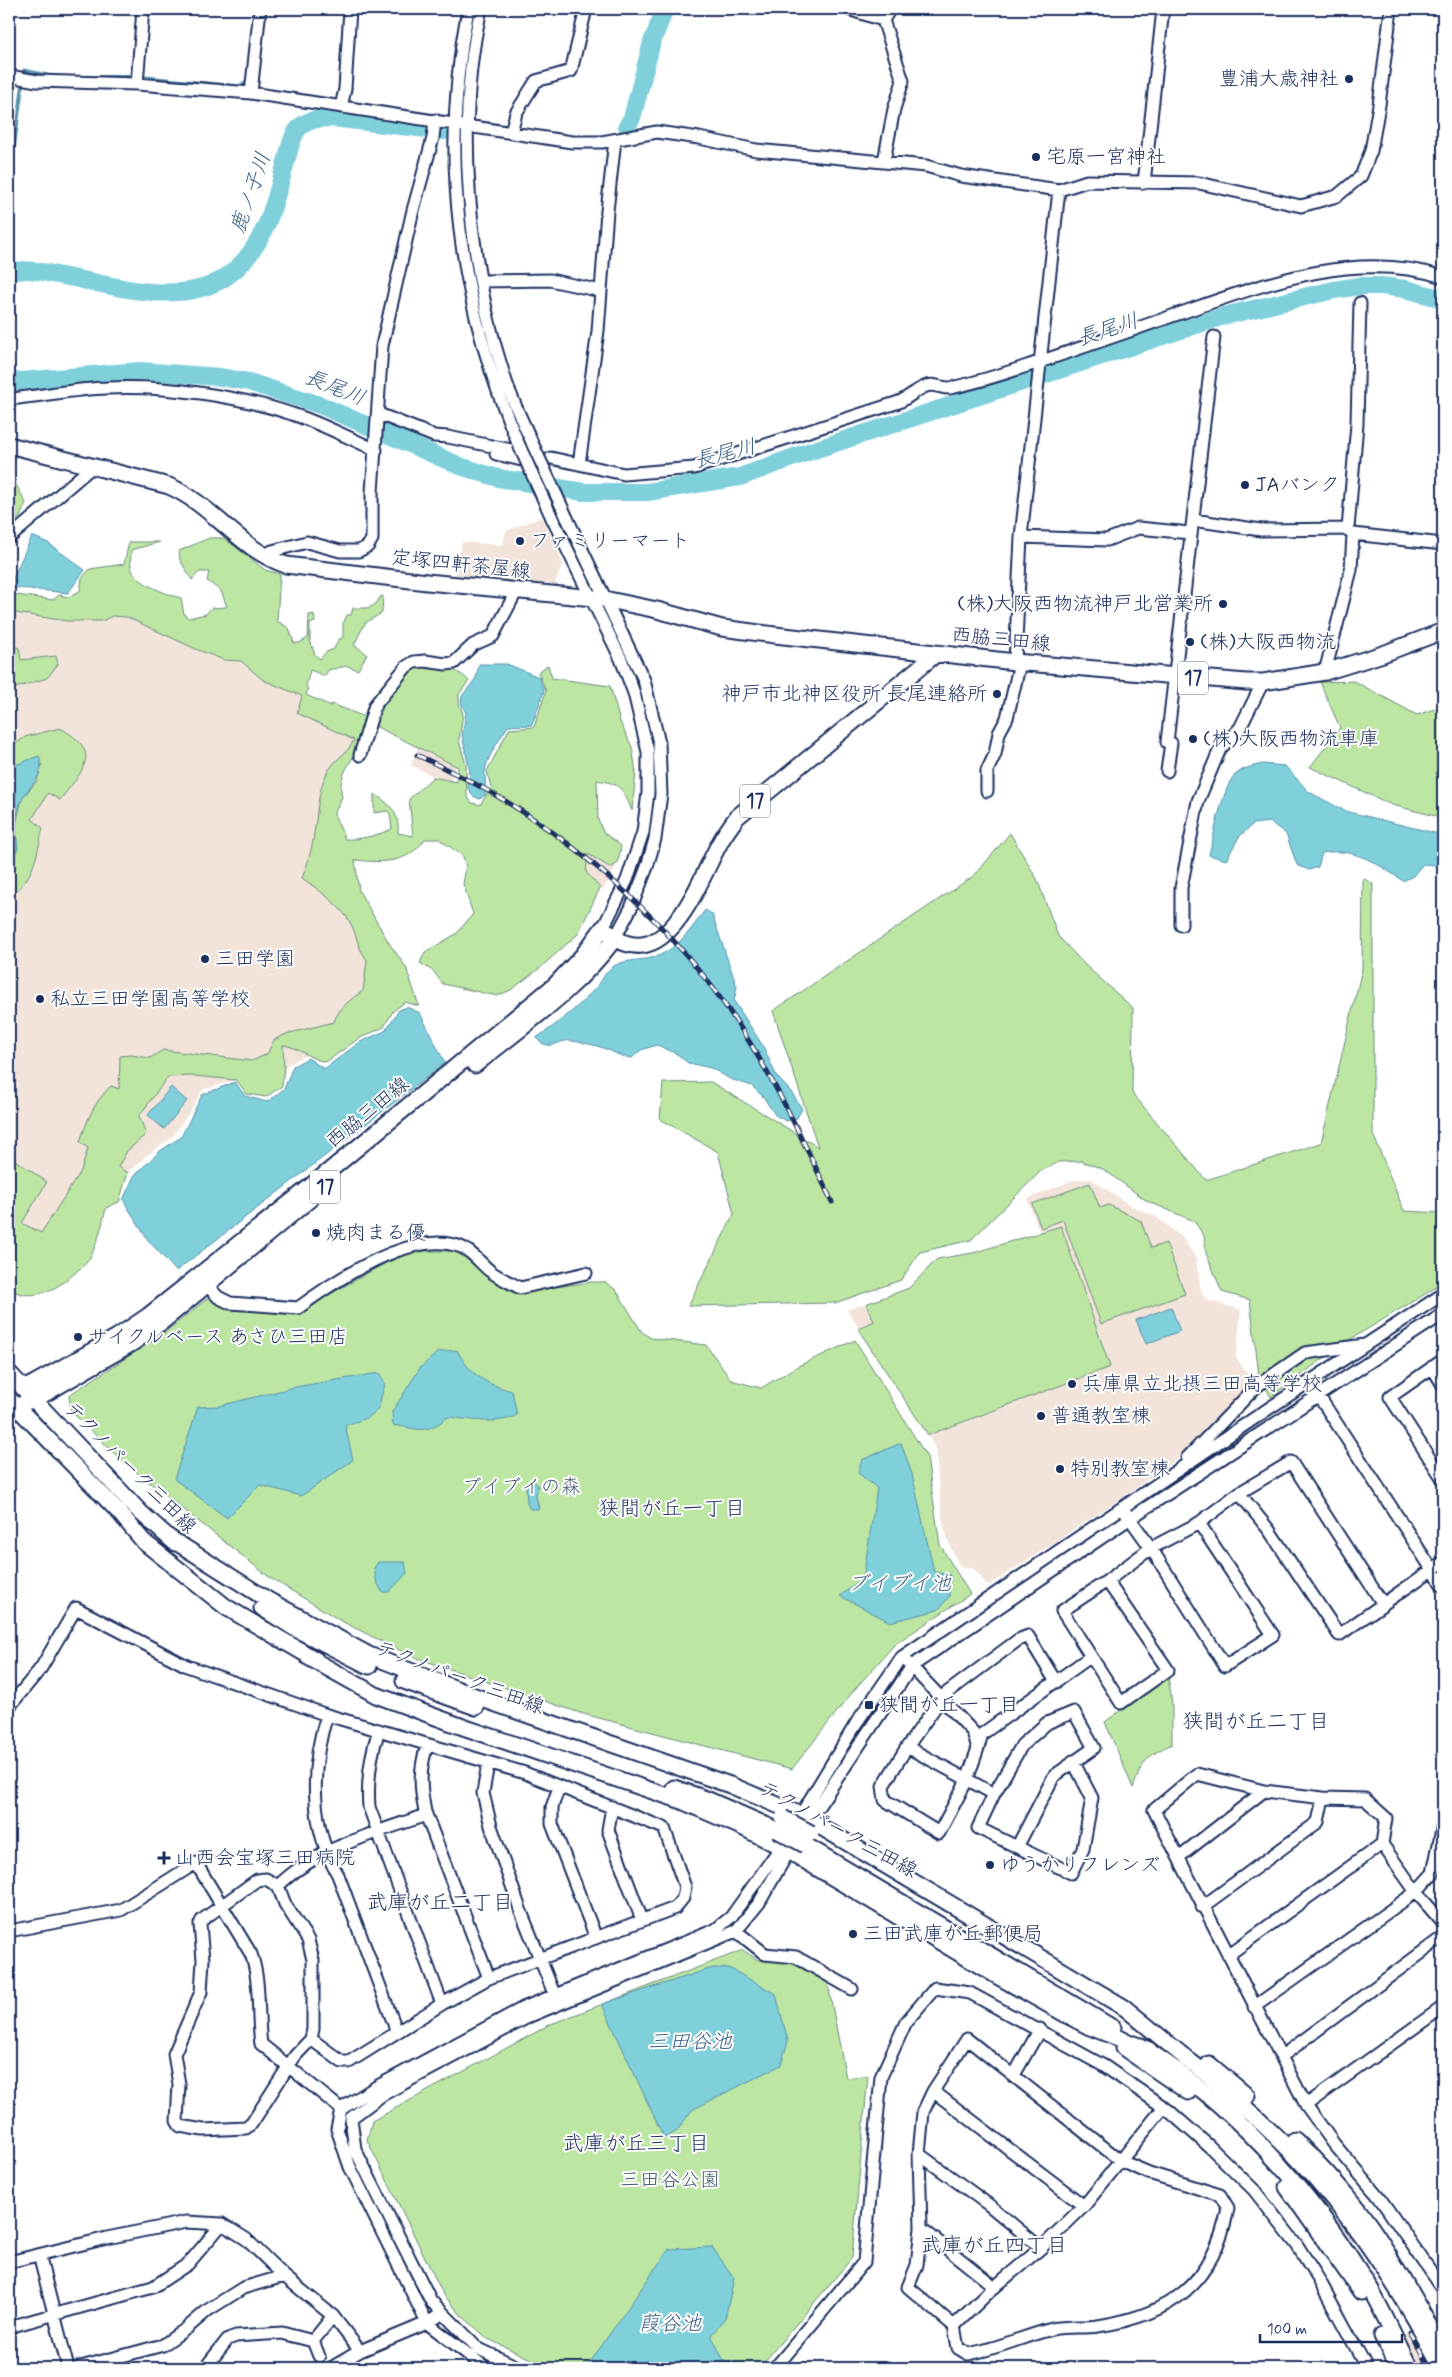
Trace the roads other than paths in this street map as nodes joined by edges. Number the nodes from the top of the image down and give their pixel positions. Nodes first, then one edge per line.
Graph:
1 (143, 9) edge
2 (260, 9) edge
3 (350, 9) edge
4 (468, 9) edge
5 (480, 9) edge
6 (586, 9) edge
7 (848, 9) edge
8 (890, 9) edge
9 (1163, 9) edge
10 (1391, 9) edge
11 (883, 20) junction
12 (13, 76) edge
13 (137, 84) junction
14 (252, 93) junction
15 (340, 107) junction
16 (454, 123) junction
17 (467, 125) junction
18 (434, 128) junction
19 (512, 132) junction
20 (615, 140) junction
21 (884, 161) junction
22 (1144, 183) junction
23 (1059, 190) junction
24 (1443, 277) edge
25 (480, 281) junction
26 (601, 290) junction
27 (1360, 303) dead end
28 (1214, 338) dead end
29 (1041, 362) junction
30 (9, 399) edge
31 (379, 414) junction
32 (434, 436) junction
33 (9, 445) edge
34 (515, 446) junction
35 (376, 450) junction
36 (551, 458) dead end
37 (526, 461) junction
38 (540, 463) junction
39 (579, 464) junction
40 (93, 466) junction
41 (624, 474) junction
42 (1193, 520) junction
43 (1351, 532) junction
44 (1190, 533) junction
45 (1021, 537) junction
46 (9, 538) edge
47 (1443, 544) edge
48 (264, 556) junction
49 (517, 590) junction
50 (597, 598) junction
51 (1443, 631) edge
52 (936, 654) junction
53 (1018, 662) junction
54 (1325, 672) junction
55 (1174, 677) junction
56 (1263, 682) junction
57 (360, 755) dead end
58 (1167, 771) dead end
59 (987, 792) dead end
60 (1181, 925) dead end
61 (609, 933) junction
62 (586, 1273) dead end
63 (206, 1284) junction
64 (1443, 1294) edge
65 (1443, 1314) edge
66 (1368, 1345) junction
67 (1443, 1360) edge
68 (1432, 1367) junction
69 (9, 1373) edge
70 (1310, 1382) junction
71 (1443, 1385) edge
72 (29, 1394) junction
73 (1319, 1395) junction
74 (10, 1403) edge
75 (1170, 1475) junction
76 (1443, 1479) edge
77 (1239, 1493) junction
78 (1122, 1508) junction
79 (1129, 1518) junction
80 (1199, 1523) junction
81 (168, 1537) junction
82 (1151, 1548) junction
83 (1443, 1562) edge
84 (1432, 1569) junction
85 (1107, 1581) junction
86 (1443, 1586) edge
87 (1383, 1604) junction
88 (308, 1657) junction
89 (902, 1657) junction
90 (1090, 1657) junction
91 (912, 1666) junction
92 (1056, 1682) junction
93 (941, 1699) junction
94 (9, 1706) edge
95 (327, 1715) junction
96 (379, 1730) junction
97 (427, 1745) junction
98 (906, 1747) junction
99 (978, 1748) junction
100 (1073, 1762) junction
101 (488, 1764) junction
102 (967, 1780) junction
103 (559, 1787) junction
104 (1264, 1791) junction
105 (994, 1794) junction
106 (1324, 1798) junction
107 (612, 1807) junction
108 (426, 1815) junction
109 (780, 1824) junction
110 (1443, 1826) edge
111 (806, 1828) junction
112 (376, 1832) junction
113 (1382, 1844) junction
114 (1017, 1847) junction
115 (786, 1849) junction
116 (326, 1853) junction
117 (1179, 1857) junction
118 (278, 1886) junction
119 (1416, 1892) junction
120 (221, 1906) junction
121 (1202, 1907) junction
122 (642, 1920) junction
123 (1443, 1923) edge
124 (9, 1931) edge
125 (736, 1931) junction
126 (1443, 1937) edge
127 (596, 1938) junction
128 (1228, 1955) junction
129 (541, 1959) junction
130 (489, 1978) junction
131 (852, 1988) dead end
132 (556, 2000) junction
133 (442, 2004) junction
134 (1254, 2007) junction
135 (1443, 2007) edge
136 (1124, 2008) junction
137 (1090, 2026) junction
138 (1040, 2029) junction
139 (397, 2032) junction
140 (311, 2039) junction
141 (1148, 2050) junction
142 (1282, 2056) junction
143 (1194, 2064) junction
144 (289, 2067) junction
145 (1014, 2075) junction
146 (933, 2091) junction
147 (1306, 2105) junction
148 (1164, 2107) junction
149 (341, 2109) junction
150 (1289, 2148) junction
151 (919, 2154) junction
152 (1121, 2161) junction
153 (1084, 2206) junction
154 (1321, 2215) junction
155 (222, 2224) junction
156 (921, 2228) junction
157 (1041, 2248) junction
158 (39, 2255) junction
159 (1390, 2256) junction
160 (9, 2262) edge
161 (284, 2276) junction
162 (995, 2287) junction
163 (1443, 2289) edge
164 (1361, 2292) junction
165 (56, 2313) junction
166 (442, 2314) junction
167 (333, 2316) junction
168 (427, 2323) junction
169 (954, 2326) junction
170 (9, 2327) edge
171 (313, 2341) junction
172 (1443, 2350) edge
173 (360, 2352) junction
174 (319, 2356) dead end
175 (68, 2368) edge
176 (77, 2368) edge
177 (205, 2368) edge
178 (331, 2368) edge
179 (486, 2368) edge
180 (520, 2368) edge
181 (776, 2368) edge
182 (1367, 2368) edge
183 (1398, 2368) edge
184 (1410, 2368) edge
185 (1442, 2368) edge

1 - 13 street
2 - 14 street
3 - 15 street
4 - 16 street
5 - 17 street
6 - 19 street
7 - 11 street
8 - 11 street
9 - 22 street
10 - 22 street
11 - 21 street
12 - 13 street
13 - 14 street
14 - 15 street
15 - 18 street
16 - 17 street
16 - 18 street
16 - 34 street
17 - 19 street
17 - 25 street
18 - 31 street
19 - 20 street
20 - 21 street
20 - 26 street
21 - 23 street
22 - 23 street
23 - 29 street
24 - 29 street
25 - 26 street
25 - 38 street, bridge
26 - 39 street
27 - 43 street
28 - 42 street
29 - 41 street
29 - 45 street
30 - 35 street
31 - 32 street
31 - 35 street
32 - 34 street
32 - 37 street
33 - 40 main road, 定塚四軒茶屋線
34 - 37 street, bridge
35 - 48 street
36 - 39 street
37 - 50 street, bridge
38 - 41 street
38 - 50 street, bridge
39 - 41 street
40 - 46 street
40 - 48 main road, 定塚四軒茶屋線
42 - 43 street
42 - 44 street
43 - 47 street
43 - 54 street
44 - 45 street
44 - 55 street
45 - 53 street
48 - 49 main road, 定塚四軒茶屋線
49 - 50 main road, 定塚四軒茶屋線
49 - 57 street
50 - 52 main road, 定塚四軒茶屋線
50 - 61 street
51 - 54 main road, 西脇三田線 / 17
52 - 53 main road, 西脇三田線 / 17
52 - 61 main road, 西脇三田線 / 17
53 - 55 main road, 西脇三田線 / 17
53 - 59 street
54 - 56 main road, 西脇三田線 / 17
55 - 56 main road, 西脇三田線 / 17
55 - 58 street
56 - 60 street
61 - 63 main road, 西脇三田線 / 17
61 - 72 main road, 西脇三田線 / 17
62 - 63 street
63 - 72 main road, 西脇三田線 / 17
64 - 66 street
65 - 73 street
66 - 70 street
66 - 75 street
67 - 68 street
68 - 71 street
68 - 76 street
69 - 72 main road
70 - 73 street
70 - 75 street
72 - 74 main road, 西脇三田線 / 17
72 - 81 main road, テクノパーク三田線
73 - 79 street
73 - 84 street
74 - 88 main road, テクノパーク三田線
75 - 78 street
77 - 80 street
77 - 87 street
77 - 87 street
78 - 79 street
78 - 89 street
79 - 82 street
79 - 91 street
80 - 82 street
80 - 82 street
81 - 109 main road, テクノパーク三田線
81 - 111 main road
82 - 85 street
83 - 84 street
84 - 86 street
84 - 87 street
85 - 90 street
85 - 90 street
88 - 109 main road, テクノパーク三田線
88 - 115 main road
89 - 91 street
89 - 111 street
90 - 92 street
91 - 93 street
91 - 111 street
92 - 93 street
92 - 99 street
93 - 98 street
93 - 99 street
94 - 95 street
95 - 96 street
95 - 116 street
96 - 97 street
96 - 112 street
97 - 101 street
97 - 108 street
98 - 102 street
98 - 102 street
99 - 102 street
100 - 105 street
100 - 114 street
100 - 114 street
101 - 103 street
101 - 129 street
102 - 105 street
103 - 107 street
103 - 127 street
104 - 106 street
104 - 117 street
104 - 117 street
105 - 114 street
106 - 113 street
106 - 121 street
107 - 122 street
107 - 122 street
108 - 112 street
108 - 130 street
109 - 111 main road, テクノパーク三田線, bridge
110 - 119 street
111 - 115 street
111 - 136 main road
111 - 141 main road, テクノパーク三田線
111 - 143 main road, テクノパーク三田線
112 - 116 street
112 - 133 street
113 - 119 street
113 - 128 street
115 - 125 street
115 - 132 street
115 - 137 main road
116 - 118 street
116 - 139 street
117 - 121 street
118 - 120 street
118 - 140 street
119 - 123 street
119 - 134 street
120 - 124 street
120 - 144 street
120 - 144 street
121 - 128 street
122 - 127 street
125 - 131 street
125 - 132 street
126 - 142 street
127 - 129 street
128 - 134 street
129 - 130 street
129 - 132 street
130 - 133 street
132 - 149 street
132 - 166 street
133 - 139 street
134 - 142 street
135 - 147 street
136 - 143 main road
136 - 159 main road
137 - 141 main road
137 - 164 main road
138 - 145 street
138 - 148 street
138 - 181 street
139 - 140 street
140 - 144 street
141 - 154 main road, テクノパーク三田線
142 - 147 street
143 - 150 main road, テクノパーク三田線
144 - 149 street
145 - 146 street
145 - 152 street
146 - 151 street
146 - 153 street
147 - 163 street
148 - 152 street
148 - 182 street
149 - 168 street
150 - 159 main road
150 - 185 main road, テクノパーク三田線
151 - 156 street
151 - 157 street
152 - 153 street
152 - 169 street
153 - 157 street
154 - 164 main road
154 - 184 main road, テクノパーク三田線
155 - 158 street
155 - 161 street
155 - 165 street
156 - 162 street
156 - 169 street
157 - 162 street
158 - 160 street
158 - 165 street
159 - 172 main road
161 - 167 street
161 - 176 street
162 - 169 street
164 - 183 main road
165 - 170 street
165 - 175 street
166 - 168 street
166 - 180 street
167 - 171 street
167 - 173 street
168 - 173 street
168 - 179 street
171 - 174 street
171 - 177 street
173 - 178 street

